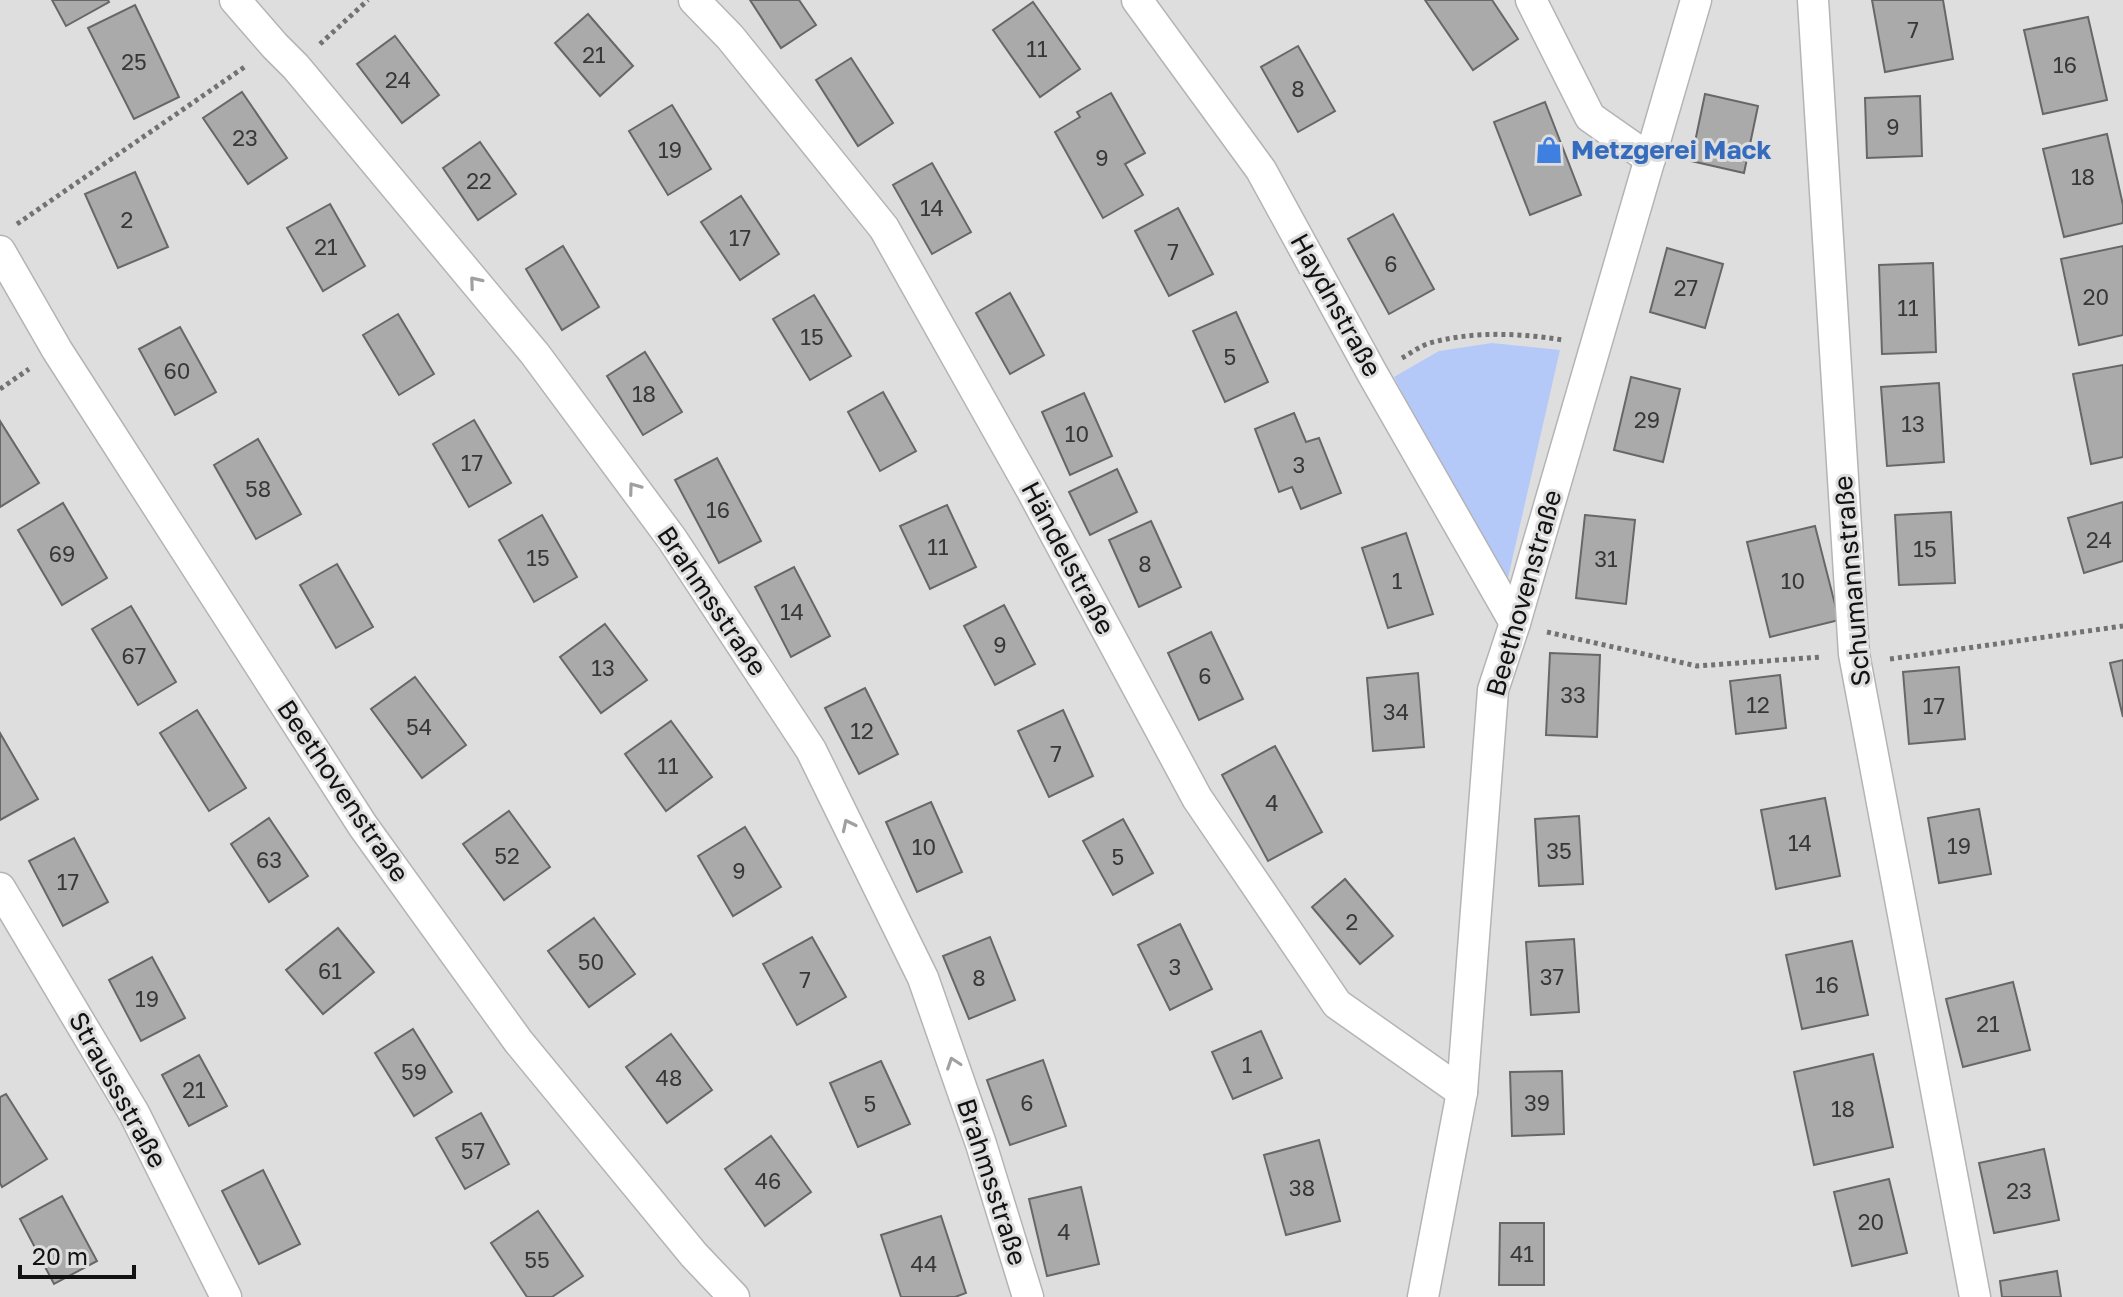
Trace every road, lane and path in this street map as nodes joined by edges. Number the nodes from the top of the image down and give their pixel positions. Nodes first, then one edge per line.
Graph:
1 (235, 0) edge
2 (368, 0) edge
3 (694, 0) edge
4 (1137, 0) edge
5 (1531, 0) edge
6 (1696, 0) edge
7 (1813, 0) edge
8 (286, 57) junction
9 (1650, 159) junction
10 (6, 239) edge
11 (1539, 336) dead end
12 (1372, 373) junction
13 (11, 381) dead end
14 (0, 389) edge
15 (1515, 623) junction
16 (2123, 626) edge
17 (1560, 635) dead end
18 (1854, 654) junction
19 (1900, 658) dead end
20 (0, 888) edge
21 (1462, 1092) junction
22 (226, 1297) edge
23 (734, 1297) edge
24 (1028, 1297) edge
25 (1423, 1297) edge
26 (1975, 1297) edge

1 - 8 street, Brahmsstraße
2 - 8 path
3 - 21 street, Händelstraße
4 - 12 street, Haydnstraße
5 - 9 street
6 - 9 street, Beethovenstraße
7 - 18 street, Schumannstraße
8 - 10 path
24 -> 8 street, Brahmsstraße
9 - 15 street, Beethovenstraße
10 - 23 street, Beethovenstraße
11 - 12 path
12 - 15 street, Haydnstraße
13 - 14 path
15 - 21 street, Beethovenstraße
16 - 19 path
17 - 18 path
18 - 26 street, Schumannstraße
20 - 22 street, Straussstraße
21 - 25 street, Beethovenstraße

